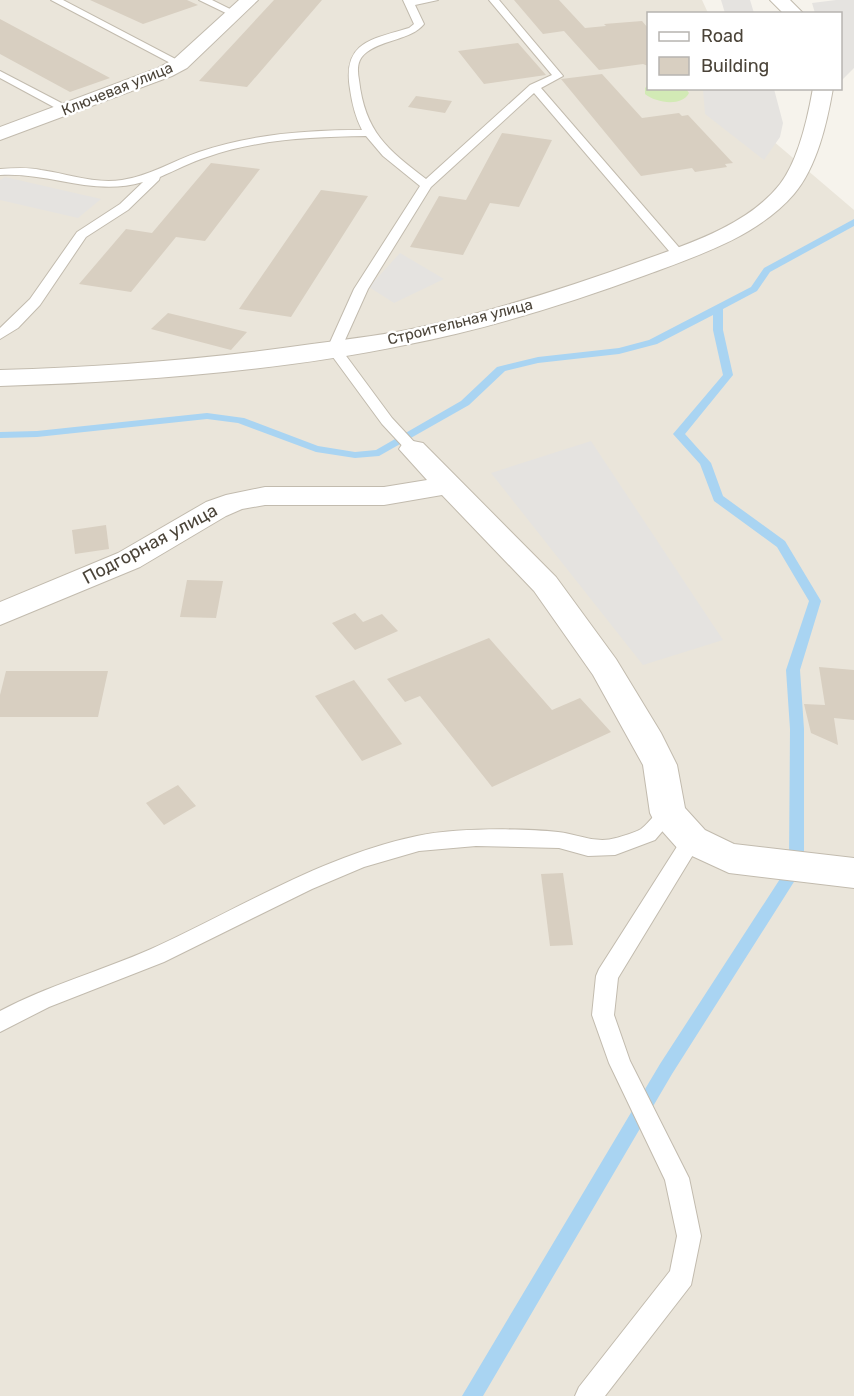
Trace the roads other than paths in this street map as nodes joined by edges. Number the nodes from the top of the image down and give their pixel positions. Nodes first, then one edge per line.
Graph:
1 (56, 0) edge
2 (204, 0) edge
3 (433, 0) edge
4 (494, 0) edge
5 (779, 0) edge
6 (408, 1) edge
7 (242, 7) edge
8 (793, 12) edge
9 (180, 64) junction
10 (0, 74) edge
11 (534, 87) junction
12 (823, 90) edge
13 (67, 110) junction
14 (367, 133) junction
15 (0, 134) edge
16 (0, 172) edge
17 (160, 172) junction
18 (426, 185) junction
19 (679, 255) junction
20 (0, 335) edge
21 (334, 349) junction
22 (0, 378) edge
23 (402, 438) joint
24 (448, 485) junction
25 (0, 614) edge
26 (668, 813) junction
27 (692, 840) junction
28 (854, 873) edge
29 (0, 1022) edge
30 (588, 1396) edge

1 - 9 lane
2 - 7 lane
3 - 6 lane
4 - 11 lane
5 - 8 street
6 - 14 lane
7 - 9 street, Ключевая улица
9 - 13 street, Ключевая улица
10 - 13 lane
11 - 18 lane
11 - 19 lane
12 - 19 street, Строительная улица
13 - 15 street, Ключевая улица
14 - 17 lane
14 - 18 lane
16 - 17 lane
17 - 20 lane
18 - 21 lane
19 - 21 street, Строительная улица
21 - 22 street, Строительная улица
21 - 23 lane
23 - 24 street
24 - 25 street, Подгорная улица
24 - 26 street
26 - 27 street
26 - 29 lane
27 - 28 street
27 - 30 lane

